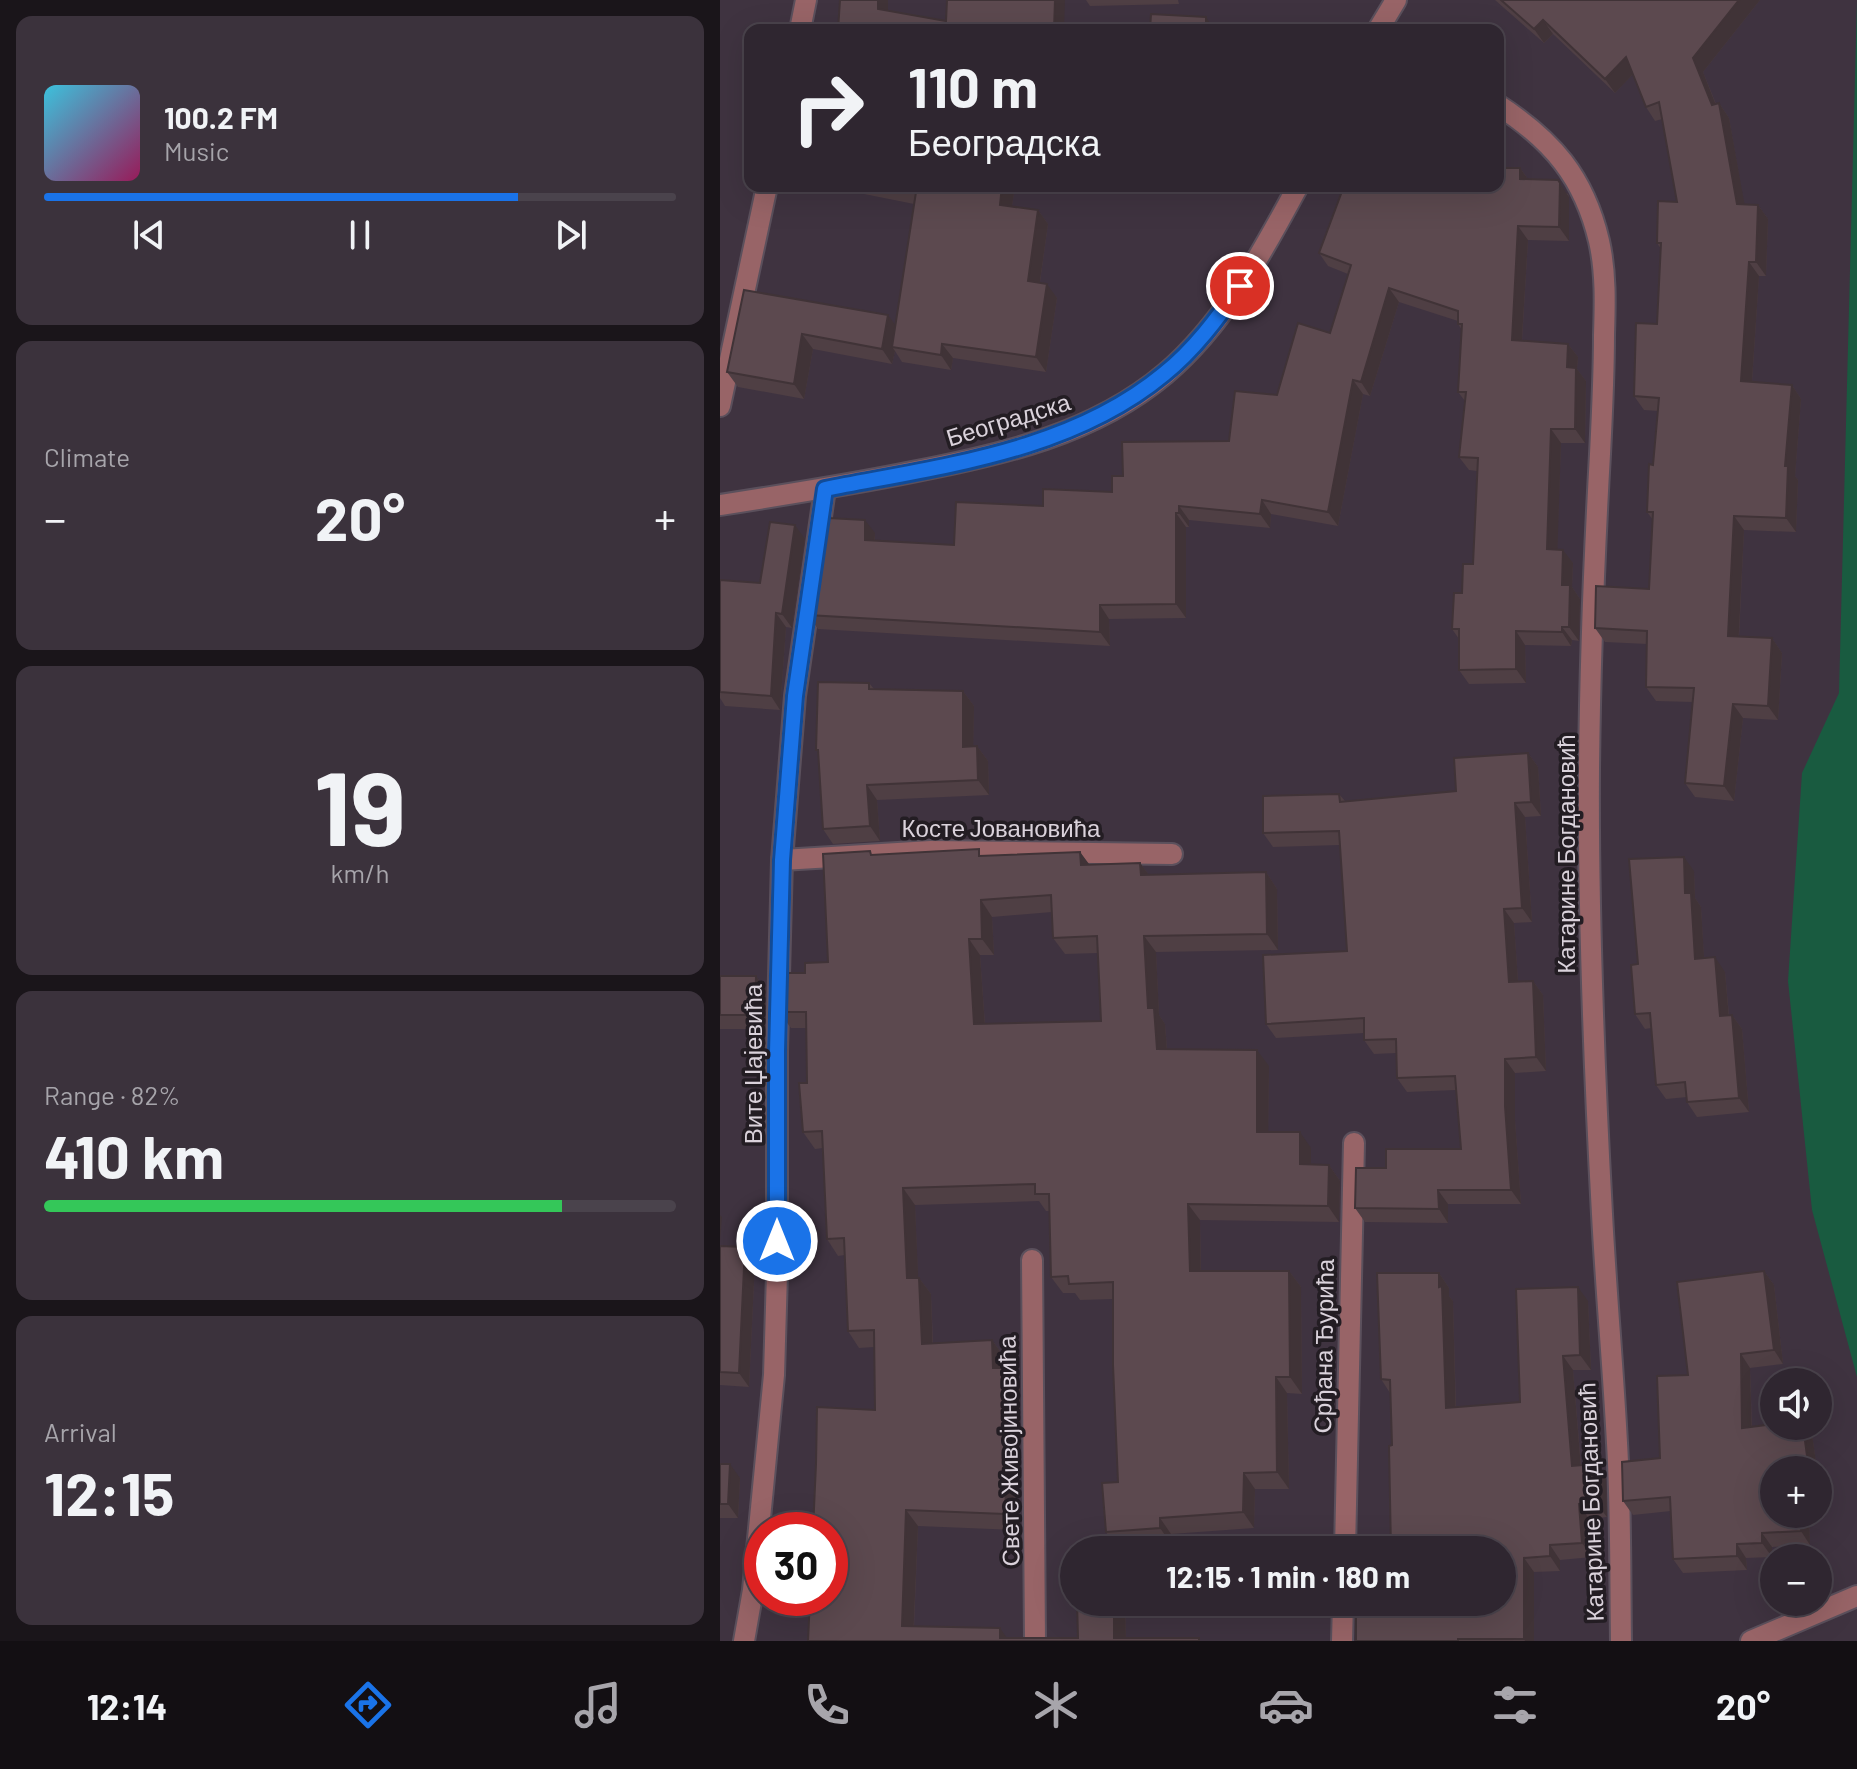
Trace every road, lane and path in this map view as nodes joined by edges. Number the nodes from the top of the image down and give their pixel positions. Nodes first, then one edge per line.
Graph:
1 (806, 0) edge
2 (1396, 0) edge
3 (801, 24) edge
4 (1382, 24) edge
5 (1504, 109) edge
6 (766, 192) edge
7 (1295, 192) edge
8 (720, 406) edge
9 (825, 489) junction
10 (720, 505) edge
11 (1172, 854) dead end
12 (782, 860) junction
13 (1354, 1143) dead end
14 (1032, 1260) dead end
15 (1345, 1536) edge
16 (1857, 1596) edge
17 (1343, 1616) edge
18 (744, 1641) edge
19 (1035, 1641) edge
20 (1342, 1641) edge
21 (1621, 1641) edge
22 (1751, 1641) edge

1 - 3 street
2 - 4 street
5 - 21 street, Катарине Богдановић
6 - 8 street
7 - 9 street, Београдска
9 - 10 street, Београдска
9 - 12 street, Вите Џајевића
11 - 12 street, Косте Јовановића
12 - 18 street, Вите Џајевића
13 - 15 street, Срђана Ђурића
14 - 19 street, Свете Живојиновића
16 - 22 street
17 - 20 street

